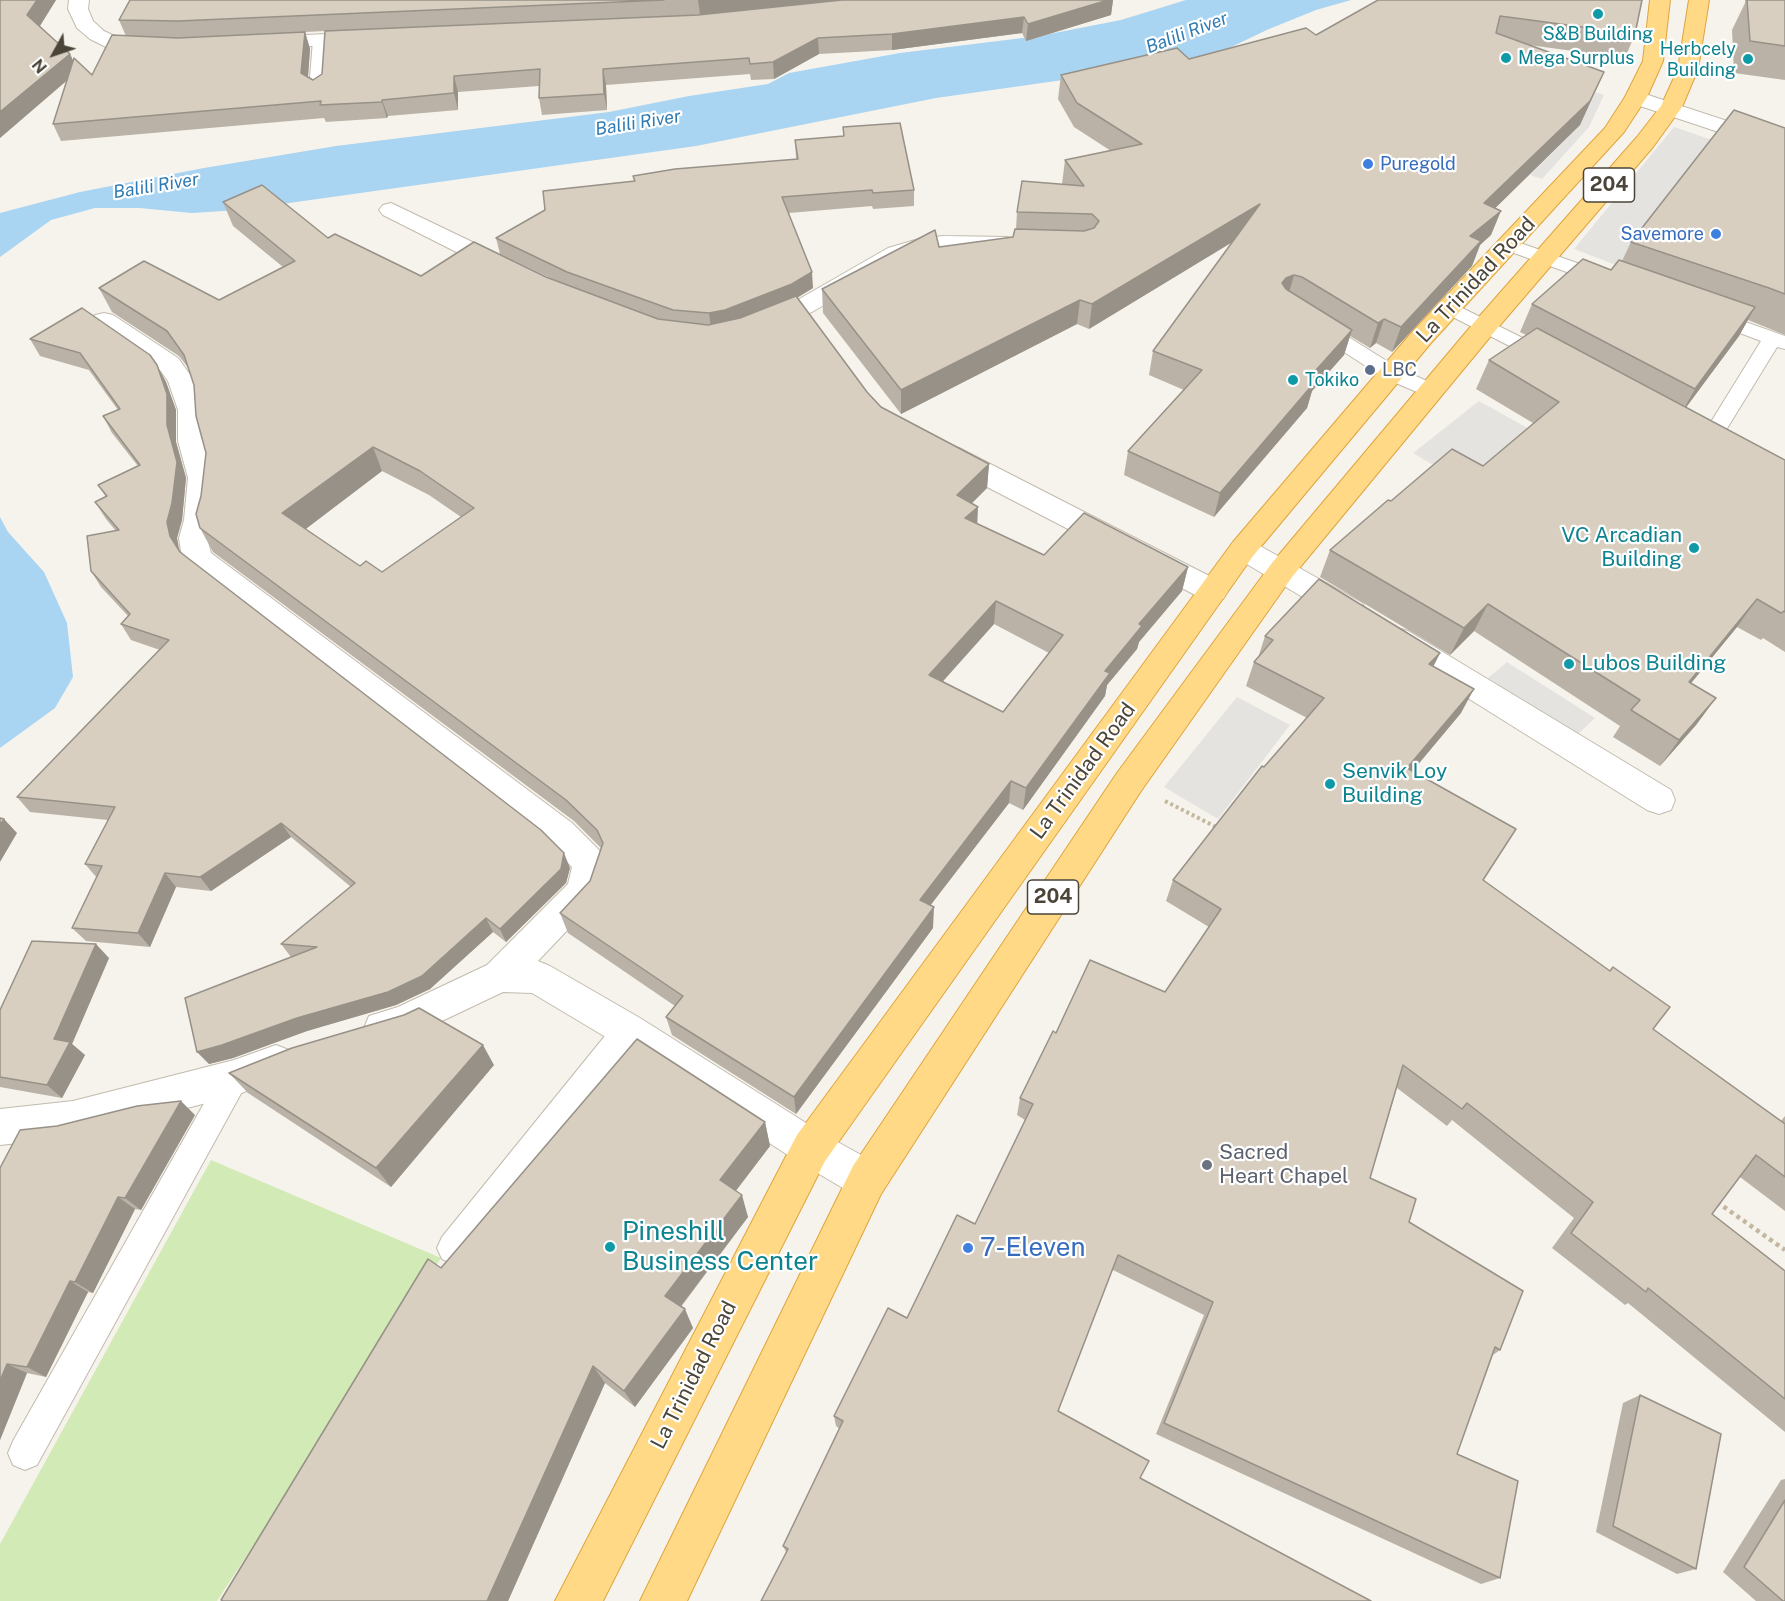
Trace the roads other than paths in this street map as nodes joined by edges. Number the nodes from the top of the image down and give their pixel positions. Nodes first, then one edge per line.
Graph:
1 (79, 0) edge
2 (1660, 0) edge
3 (1699, 0) edge
4 (386, 38) edge
5 (321, 40) junction
6 (174, 46) edge
7 (245, 51) edge
8 (316, 90) edge
9 (1636, 96) junction
10 (1671, 107) junction
11 (1785, 147) edge
12 (392, 210) dead end
13 (1026, 244) edge
14 (1509, 245) junction
15 (1544, 259) junction
16 (529, 279) edge
17 (1621, 285) edge
18 (1450, 308) junction
19 (1698, 311) edge
20 (1307, 320) edge
21 (104, 321) edge
22 (1485, 325) junction
23 (742, 330) edge
24 (1779, 340) edge
25 (1567, 368) edge
26 (1391, 373) junction
27 (1431, 391) junction
28 (1688, 433) edge
29 (1708, 443) junction
30 (928, 444) edge
31 (1728, 454) edge
32 (1304, 476) junction
33 (1342, 497) junction
34 (1243, 549) junction
35 (1282, 570) junction
36 (1213, 591) junction
37 (1659, 800) dead end
38 (500, 976) junction
39 (627, 1030) junction
40 (351, 1037) edge
41 (308, 1050) edge
42 (234, 1078) junction
43 (0, 1126) edge
44 (811, 1148) junction
45 (867, 1180) junction
46 (453, 1248) dead end
47 (25, 1453) dead end
48 (578, 1601) edge
49 (663, 1601) edge

1 - 6 street
2 - 9 highway, La Trinidad Road / 204
3 - 10 highway, La Trinidad Road / 204
4 - 5 street
5 - 7 street
5 - 8 lane
9 - 10 street
9 - 14 highway, La Trinidad Road / 204
10 - 11 street
10 - 15 highway, La Trinidad Road / 204
12 - 16 street
13 - 23 street
14 - 15 lane
14 - 18 highway, La Trinidad Road / 204
15 - 17 lane
15 - 22 highway, La Trinidad Road / 204
18 - 22 lane
18 - 26 highway, La Trinidad Road / 204
19 - 24 lane
20 - 26 lane
21 - 38 street
22 - 25 lane
22 - 27 highway, La Trinidad Road / 204
24 - 29 lane
26 - 27 lane
26 - 32 highway, La Trinidad Road / 204
27 - 33 highway, La Trinidad Road / 204
28 - 29 lane
29 - 31 lane
30 - 36 street
32 - 33 highway
32 - 34 highway, La Trinidad Road / 204
33 - 35 highway, La Trinidad Road / 204
34 - 35 street
34 - 36 highway, La Trinidad Road / 204
35 - 37 street
35 - 45 highway, La Trinidad Road / 204
36 - 44 highway, La Trinidad Road / 204
38 - 39 street
38 - 40 street
39 - 44 street
39 - 46 lane
41 - 42 street
42 - 43 street
42 - 47 lane
44 - 45 street
44 - 48 highway, La Trinidad Road / 204
45 - 49 highway, La Trinidad Road / 204

